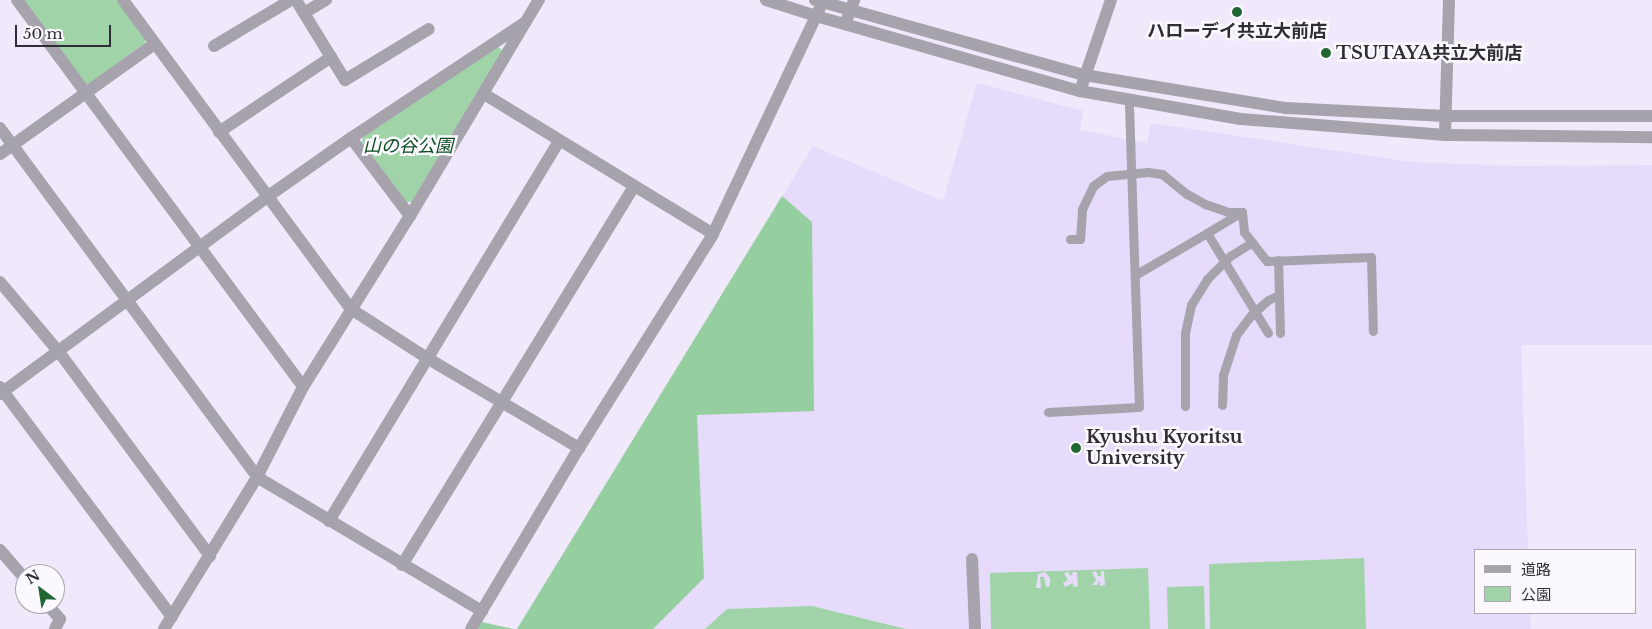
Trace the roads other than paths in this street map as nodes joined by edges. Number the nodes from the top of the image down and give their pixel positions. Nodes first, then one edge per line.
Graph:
1 (17, 0) edge
2 (123, 0) edge
3 (291, 0) edge
4 (296, 0) edge
5 (326, 0) edge
6 (539, 0) edge
7 (766, 0) edge
8 (1111, 0) edge
9 (1449, 0) edge
10 (819, 1) edge
11 (782, 2) edge
12 (851, 4) edge
13 (304, 13) junction
14 (816, 16) junction
15 (526, 22) junction
16 (845, 24) junction
17 (429, 29) dead end
18 (154, 44) junction
19 (214, 46) dead end
20 (331, 57) junction
21 (1084, 75) junction
22 (1080, 91) junction
23 (85, 93) junction
24 (484, 94) junction
25 (1129, 99) junction
26 (1445, 116) junction
27 (1652, 116) edge
28 (0, 128) edge
29 (219, 132) junction
30 (1445, 136) junction
31 (1652, 137) edge
32 (351, 138) junction
33 (560, 141) junction
34 (13, 145) junction
35 (0, 154) edge
36 (1132, 172) junction
37 (634, 187) junction
38 (267, 197) junction
39 (1242, 212) junction
40 (410, 216) junction
41 (1207, 233) junction
42 (713, 234) junction
43 (1070, 239) dead end
44 (1252, 242) junction
45 (198, 247) junction
46 (1278, 260) junction
47 (1224, 262) junction
48 (1135, 275) junction
49 (0, 282) edge
50 (1279, 295) junction
51 (126, 301) junction
52 (351, 309) junction
53 (1255, 311) junction
54 (1373, 331) dead end
55 (1280, 333) dead end
56 (1268, 334) dead end
57 (59, 352) junction
58 (427, 358) junction
59 (302, 388) junction
60 (1, 391) edge
61 (502, 404) junction
62 (1222, 405) dead end
63 (1185, 406) dead end
64 (1048, 412) dead end
65 (579, 448) junction
66 (257, 477) junction
67 (329, 521) junction
68 (0, 550) edge
69 (210, 556) junction
70 (972, 559) dead end
71 (402, 565) junction
72 (15, 567) edge
73 (482, 611) junction
74 (56, 614) edge
75 (172, 617) junction
76 (55, 629) edge
77 (164, 629) edge
78 (471, 629) edge
79 (975, 629) edge

1 - 23 street
2 - 18 street
3 - 19 street
4 - 13 street
5 - 13 street
6 - 15 street
7 - 11 street
8 - 21 street
9 - 26 street
10 - 12 street
10 - 14 street
11 - 14 street
12 - 16 street
12 - 21 street
13 - 20 street
14 - 16 street
14 - 42 street
15 - 24 street
15 - 32 street
16 - 22 street
17 - 20 street
18 - 23 street
18 - 29 street
20 - 29 street
21 - 22 street
21 - 26 street
22 - 25 street
23 - 34 street
23 - 45 street
24 - 33 street
24 - 40 street
25 - 30 street
25 - 36 street
26 - 27 street
26 - 30 street
28 - 34 street
29 - 38 street
30 - 31 street
32 - 38 street
32 - 40 street
33 - 37 street
33 - 58 street
34 - 35 street
34 - 51 street
36 - 39 street
36 - 43 street
36 - 48 street
37 - 42 street
37 - 61 street
38 - 45 street
38 - 52 street
39 - 41 street
39 - 44 street
40 - 52 street
41 - 47 street
41 - 48 street
42 - 65 street
44 - 46 street
44 - 47 street
45 - 51 street
45 - 59 street
46 - 50 street
46 - 54 street
47 - 53 street
47 - 63 street
48 - 64 street
49 - 57 street
50 - 53 street
50 - 55 street
51 - 57 street
51 - 66 street
52 - 58 street
52 - 59 street
53 - 56 street
53 - 62 street
57 - 60 street
57 - 69 street
58 - 61 street
58 - 67 street
59 - 66 street
60 - 75 street
61 - 65 street
61 - 71 street
65 - 73 street
66 - 67 street
66 - 69 street
67 - 71 street
68 - 72 street
69 - 75 street
70 - 79 street
71 - 73 street
73 - 78 street
74 - 76 street
75 - 77 street

